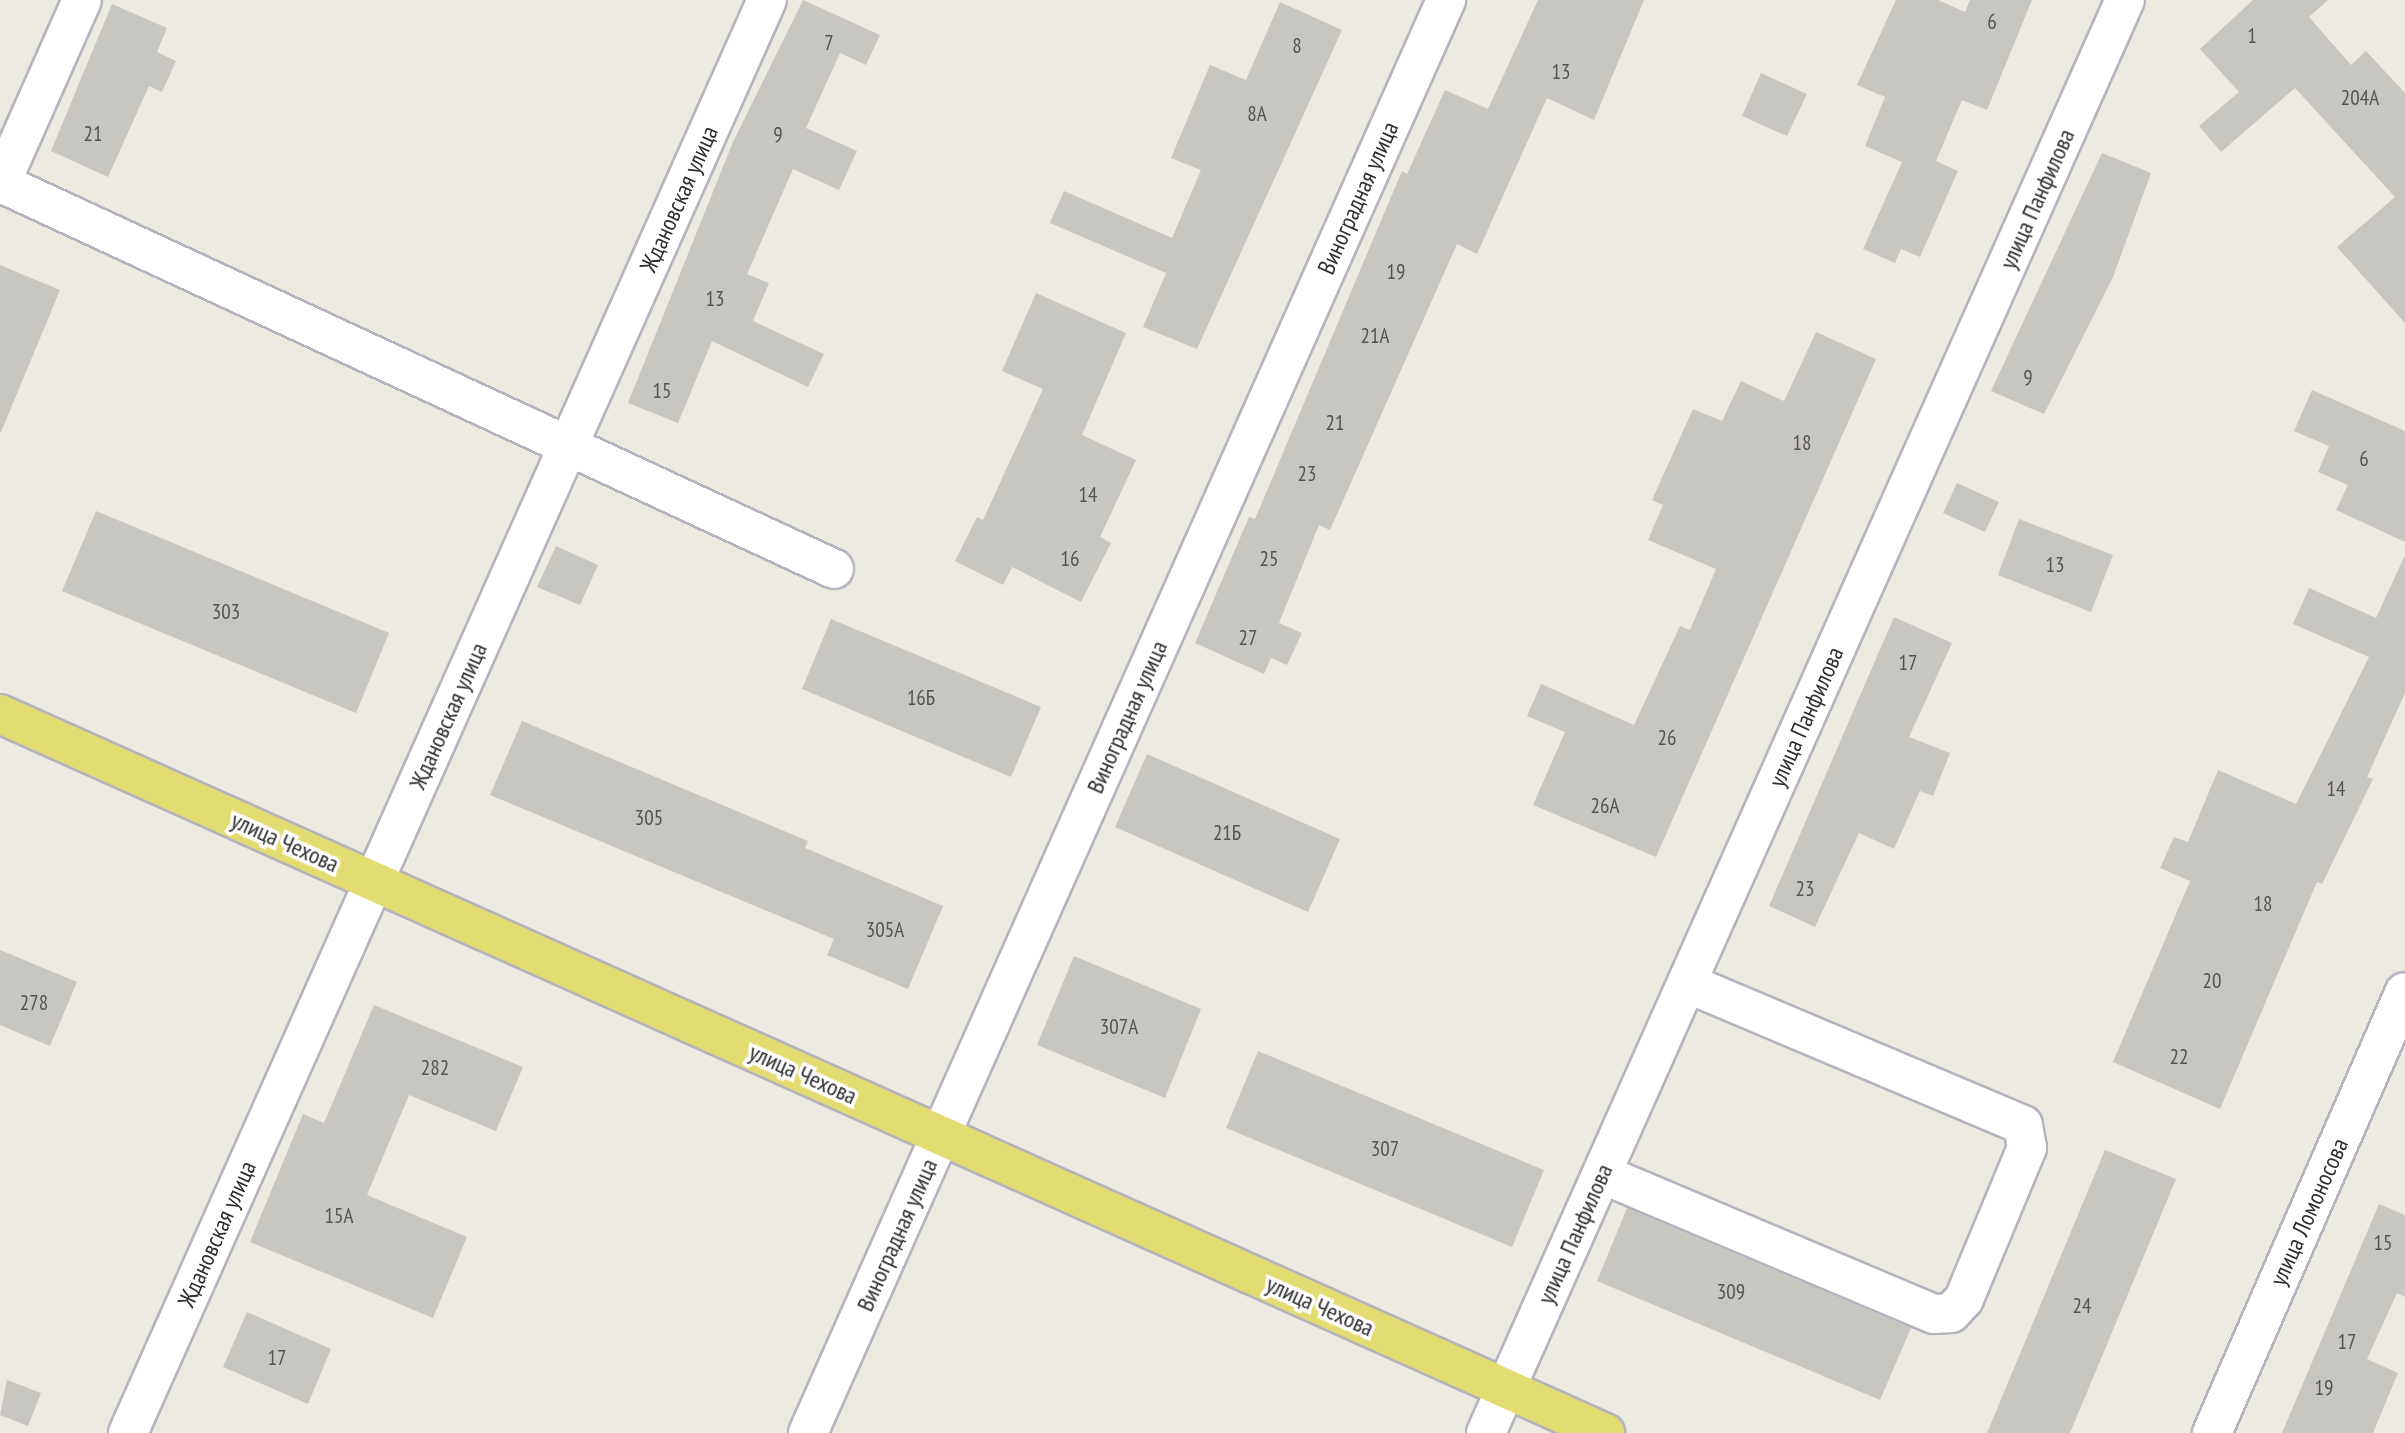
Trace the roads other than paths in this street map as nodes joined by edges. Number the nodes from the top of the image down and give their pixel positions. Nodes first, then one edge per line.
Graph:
1 (82, 0) edge
2 (767, 0) edge
3 (1446, 0) edge
4 (2125, 0) edge
5 (0, 184) edge
6 (568, 447) junction
7 (834, 569) dead end
8 (0, 714) edge
9 (374, 881) junction
10 (1687, 983) junction
11 (2405, 992) edge
12 (941, 1136) junction
13 (1602, 1174) junction
14 (1506, 1389) junction
15 (128, 1433) edge
16 (808, 1433) edge
17 (1486, 1433) edge
18 (1605, 1433) edge
19 (2212, 1433) edge

1 - 5 street
2 - 6 street, Ждановская улица
3 - 12 street, Виноградная улица
4 - 10 street, улица Панфилова
5 - 6 street
6 - 7 street
6 - 9 street, Ждановская улица
8 - 9 main road, улица Чехова
9 - 12 main road, улица Чехова
9 - 15 street, Ждановская улица
10 - 13 street, улица Панфилова
10 - 13 street
11 - 19 street, улица Ломоносова
12 - 14 main road, улица Чехова
12 - 16 street, Виноградная улица
13 - 14 street, улица Панфилова
14 - 17 street, улица Панфилова
14 - 18 main road, улица Чехова

